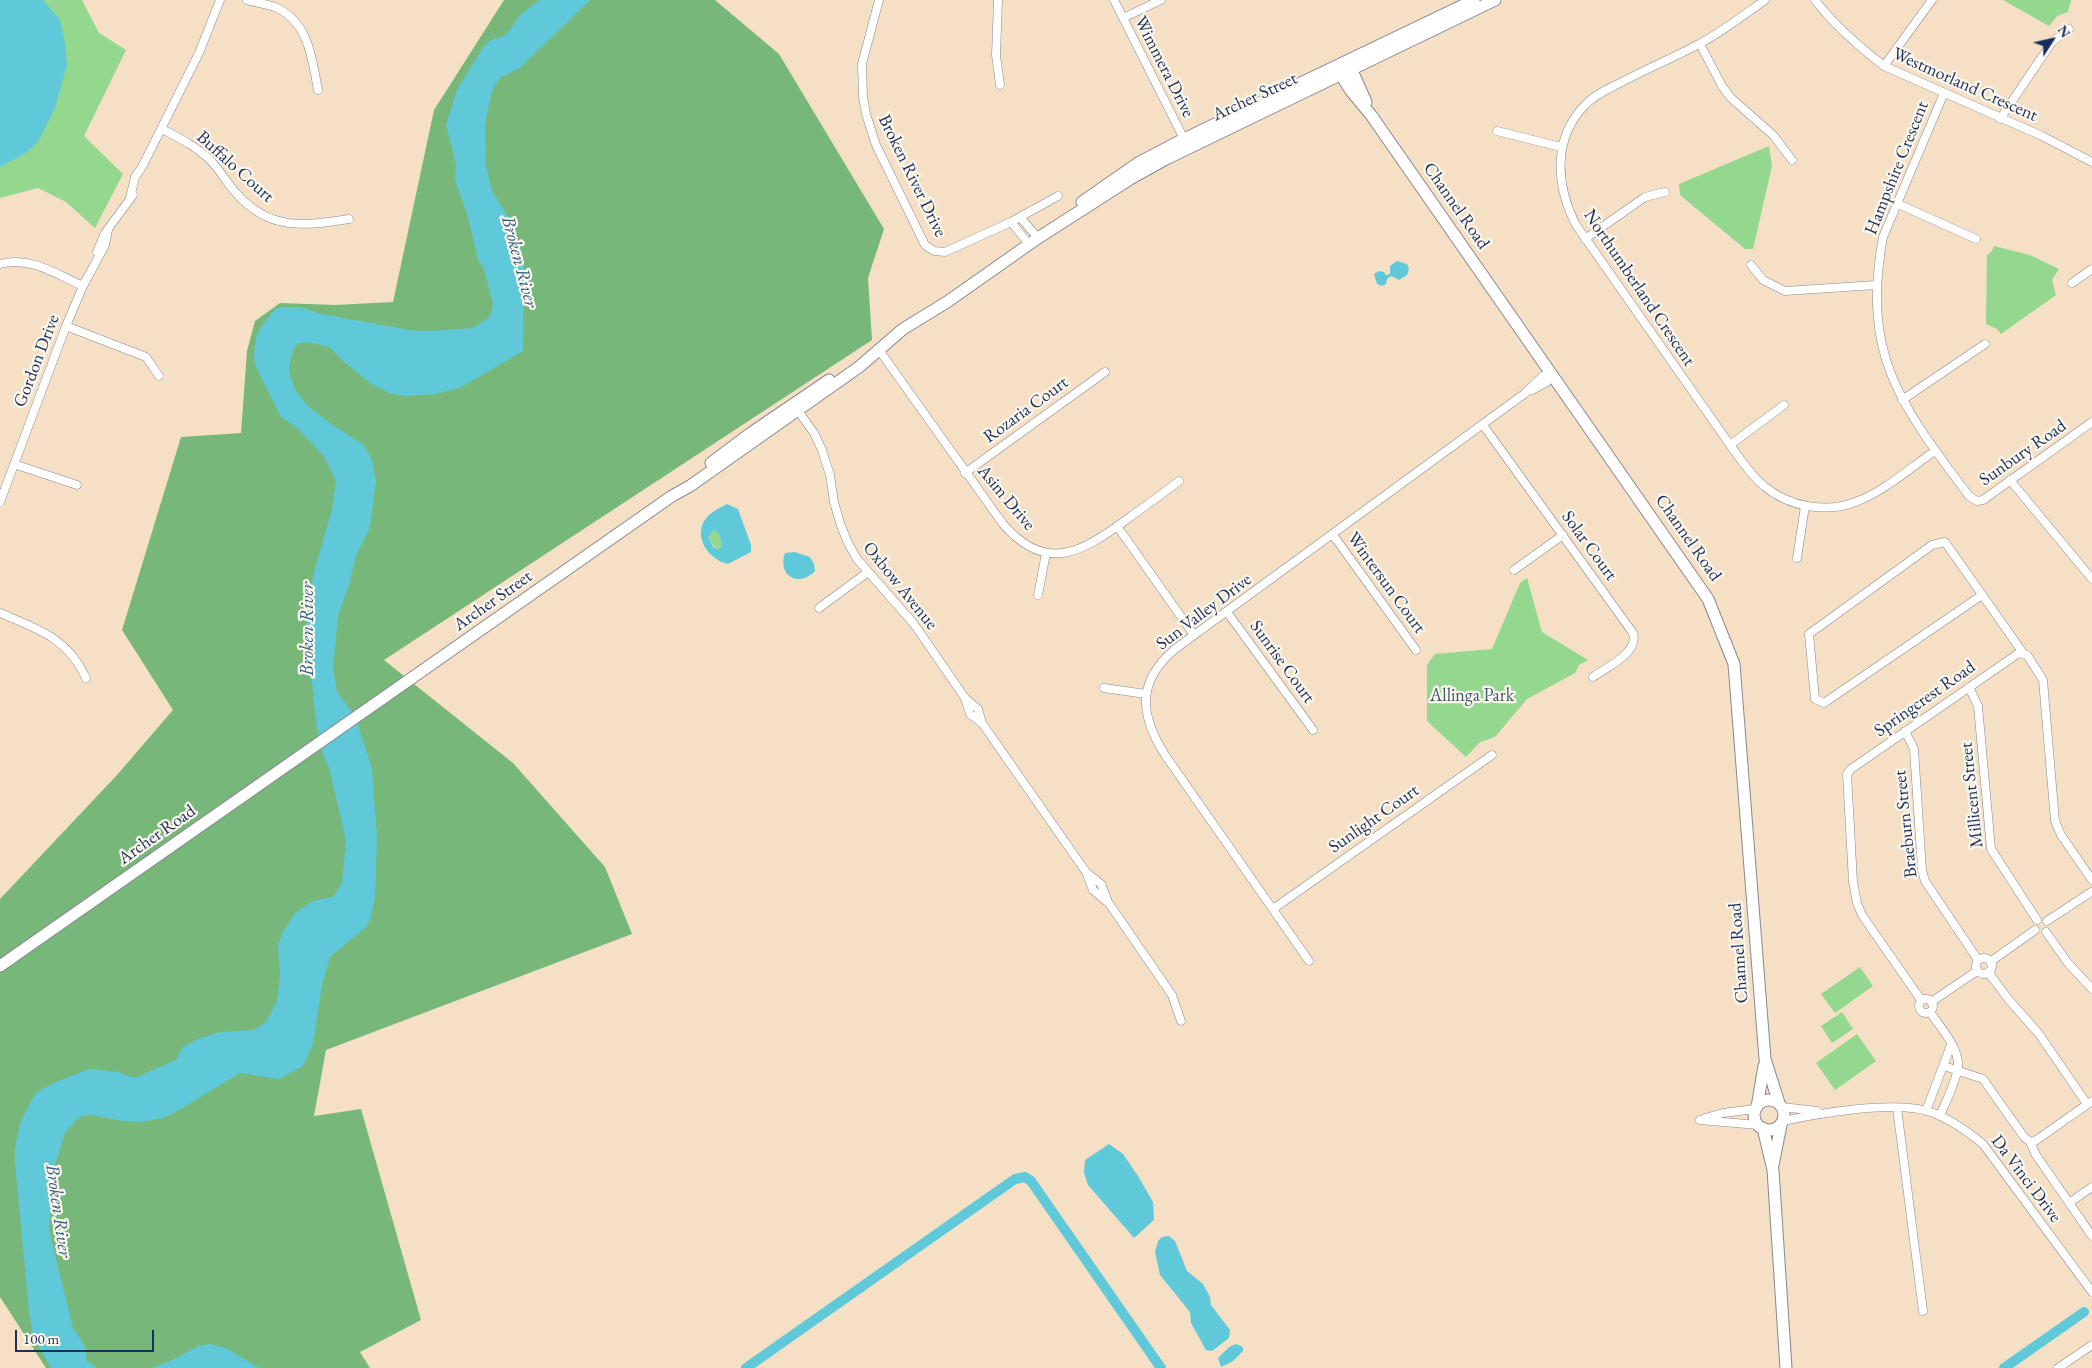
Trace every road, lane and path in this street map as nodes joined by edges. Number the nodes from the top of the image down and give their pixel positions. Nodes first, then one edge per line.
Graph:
1 (220, 0) edge
2 (247, 0) edge
3 (879, 0) edge
4 (998, 0) edge
5 (1114, 0) edge
6 (1161, 0) edge
7 (1474, 0) edge
8 (1495, 0) edge
9 (1765, 0) edge
10 (1815, 0) edge
11 (1932, 0) edge
12 (1457, 8) edge
13 (1123, 18) junction
14 (2068, 29) dead end
15 (1700, 44) junction
16 (1350, 66) junction
17 (1884, 66) junction
18 (1338, 72) junction
19 (1000, 85) dead end
20 (318, 90) dead end
21 (1944, 93) junction
22 (1371, 115) junction
23 (2000, 118) junction
24 (162, 129) junction
25 (1497, 131) dead end
26 (1186, 143) junction
27 (1561, 147) junction
28 (1792, 160) dead end
29 (2092, 162) edge
30 (1665, 192) dead end
31 (1058, 196) dead end
32 (1896, 204) junction
33 (1020, 217) junction
34 (349, 219) dead end
35 (1011, 222) junction
36 (1585, 239) junction
37 (1976, 239) dead end
38 (1033, 241) junction
39 (0, 264) edge
40 (1751, 265) dead end
41 (2092, 269) edge
42 (2072, 283) dead end
43 (1876, 285) junction
44 (82, 286) junction
45 (66, 326) junction
46 (1986, 344) dead end
47 (882, 348) junction
48 (1105, 372) dead end
49 (1552, 374) junction
50 (159, 376) dead end
51 (1902, 400) junction
52 (1784, 406) dead end
53 (796, 408) junction
54 (2092, 422) edge
55 (1483, 425) junction
56 (1730, 444) junction
57 (1935, 451) junction
58 (14, 464) junction
59 (965, 473) junction
60 (2010, 480) junction
61 (1180, 481) dead end
62 (77, 486) dead end
63 (2, 490) edge
64 (1970, 497) joint
65 (0, 502) edge
66 (1805, 506) junction
67 (1117, 526) junction
68 (1333, 535) junction
69 (1563, 535) junction
70 (1046, 553) junction
71 (1797, 558) dead end
72 (1514, 570) dead end
73 (868, 572) junction
74 (2092, 580) edge
75 (1038, 595) dead end
76 (1982, 595) junction
77 (819, 608) dead end
78 (1227, 612) junction
79 (0, 613) edge
80 (1194, 635) junction
81 (1416, 650) dead end
82 (2023, 653) junction
83 (1593, 677) dead end
84 (86, 678) dead end
85 (1969, 687) junction
86 (1104, 688) dead end
87 (1146, 694) junction
88 (1312, 730) dead end
89 (1905, 731) junction
90 (334, 733) joint
91 (1492, 755) dead end
92 (2092, 881) edge
93 (2092, 893) edge
94 (1273, 909) junction
95 (2038, 920) junction
96 (2048, 921) junction
97 (2036, 930) junction
98 (2046, 932) junction
99 (1978, 960) junction
100 (1308, 961) dead end
101 (1990, 962) junction
102 (0, 966) edge
103 (1977, 971) junction
104 (1988, 972) junction
105 (2092, 989) edge
106 (1921, 1000) junction
107 (1932, 1002) junction
108 (1930, 1012) junction
109 (1181, 1021) dead end
110 (1951, 1045) junction
111 (1765, 1059) junction
112 (1944, 1066) junction
113 (1956, 1071) junction
114 (2090, 1103) edge
115 (1780, 1105) junction
116 (1756, 1108) junction
117 (1897, 1108) junction
118 (1926, 1111) junction
119 (1826, 1112) junction
120 (1940, 1116) junction
121 (1782, 1123) junction
122 (1760, 1126) junction
123 (2030, 1142) junction
124 (1773, 1170) junction
125 (2092, 1187) edge
126 (2069, 1203) junction
127 (2092, 1236) edge
128 (2092, 1292) edge
129 (1923, 1311) dead end
130 (2092, 1345) edge
131 (1786, 1368) edge
132 (2058, 1368) edge

1 - 24 street, Gordon Drive
2 - 20 street
3 - 35 street, Broken River Drive
4 - 19 street
5 - 13 street, Wimmera Drive
6 - 13 street
7 - 12 main road, Archer Street
8 - 12 main road, Archer Street
9 - 15 street, Northumberland Crescent
10 - 17 street, Westmorland Crescent
11 - 17 street
12 - 16 main road, Archer Street
13 - 26 street, Wimmera Drive
14 - 23 street
15 - 27 street, Northumberland Crescent
15 - 28 street
16 - 18 main road, Archer Street
16 - 22 main road, Channel Road
17 - 21 street, Westmorland Crescent
18 - 22 main road, Channel Road
18 - 26 main road, Archer Street
21 - 23 street, Westmorland Crescent
21 - 32 street, Hampshire Crescent
22 - 49 main road, Channel Road
23 - 29 street, Westmorland Crescent
24 - 34 street, Buffalo Court
24 - 44 street, Gordon Drive
25 - 27 street
26 - 38 main road, Archer Street
27 - 36 street, Northumberland Crescent
30 - 36 street
31 - 33 street, Broken River Drive
32 - 37 street
32 - 43 street, Hampshire Crescent
33 - 35 street, Broken River Drive
33 - 38 street
35 - 38 street
36 - 56 street, Northumberland Crescent
38 - 47 main road, Archer Street
39 - 44 street
40 - 43 street
41 - 42 street
43 - 51 street, Hampshire Crescent
44 - 45 street, Gordon Drive
45 - 50 street
45 - 58 street, Gordon Drive
46 - 51 street
47 - 53 main road, Archer Street
47 - 59 street, Asim Drive
48 - 59 street, Rozaria Court
49 - 55 street, Sun Valley Drive
49 - 111 main road, Channel Road
51 - 57 street, Hampshire Crescent
52 - 56 street
53 - 73 street, Oxbow Avenue
53 - 90 main road, Archer Street
54 - 60 street, Sunbury Road
55 - 68 street, Sun Valley Drive
55 - 69 street, Solar Court
56 - 66 street, Northumberland Crescent
57 - 64 street, Hampshire Crescent
57 - 66 street, Northumberland Crescent
58 - 62 street
58 - 63 street, Gordon Drive
59 - 70 street, Asim Drive
60 - 64 street, Sunbury Road
60 - 74 street
61 - 67 street, Asim Drive
63 - 65 street, Gordon Drive
66 - 71 street
67 - 70 street, Asim Drive
67 - 80 street
68 - 78 street, Sun Valley Drive
68 - 81 street, Wintersun Court
69 - 72 street
69 - 83 street, Solar Court
70 - 75 street
73 - 77 street
73 - 109 street, Oxbow Avenue
76 - 76 street
76 - 82 street
78 - 80 street, Sun Valley Drive
78 - 88 street, Sunrise Court
79 - 84 street
80 - 87 street, Sun Valley Drive
82 - 85 street, Springcrest Road
82 - 92 street
85 - 89 street, Springcrest Road
85 - 95 street, Millicent Street
86 - 87 street
87 - 94 street, Sun Valley Drive
89 - 99 street, Braeburn Street
89 - 106 street, Springcrest Road
90 - 102 main road, Archer Road
91 - 94 street, Sunlight Court
92 - 93 street
93 - 96 street
94 - 100 street, Sun Valley Drive
95 - 96 street
95 - 97 street
96 - 98 street
97 - 98 street
97 - 101 street
98 - 105 street
99 - 101 street
99 - 103 street
101 - 104 street
103 - 104 street
103 - 107 street
104 - 114 street
106 - 107 street
106 - 108 street
107 - 108 street
108 - 110 street
110 - 112 street
110 - 113 street
111 - 115 main road, Channel Road
111 - 116 main road, Channel Road
112 - 113 street
112 - 118 street
113 - 120 street
113 - 123 street
114 - 123 street
115 - 116 main road
115 - 119 street, Da Vinci Drive
115 - 121 main road
116 - 122 main road
116 - 122 street
117 - 118 street, Da Vinci Drive
117 - 119 street, Da Vinci Drive
117 - 129 street
118 - 120 street, Da Vinci Drive
119 - 121 street, Da Vinci Drive
120 - 128 street, Da Vinci Drive
121 - 122 main road
121 - 124 main road
122 - 124 main road
123 - 126 street
124 - 131 main road
125 - 126 street
126 - 127 street
130 - 132 street

